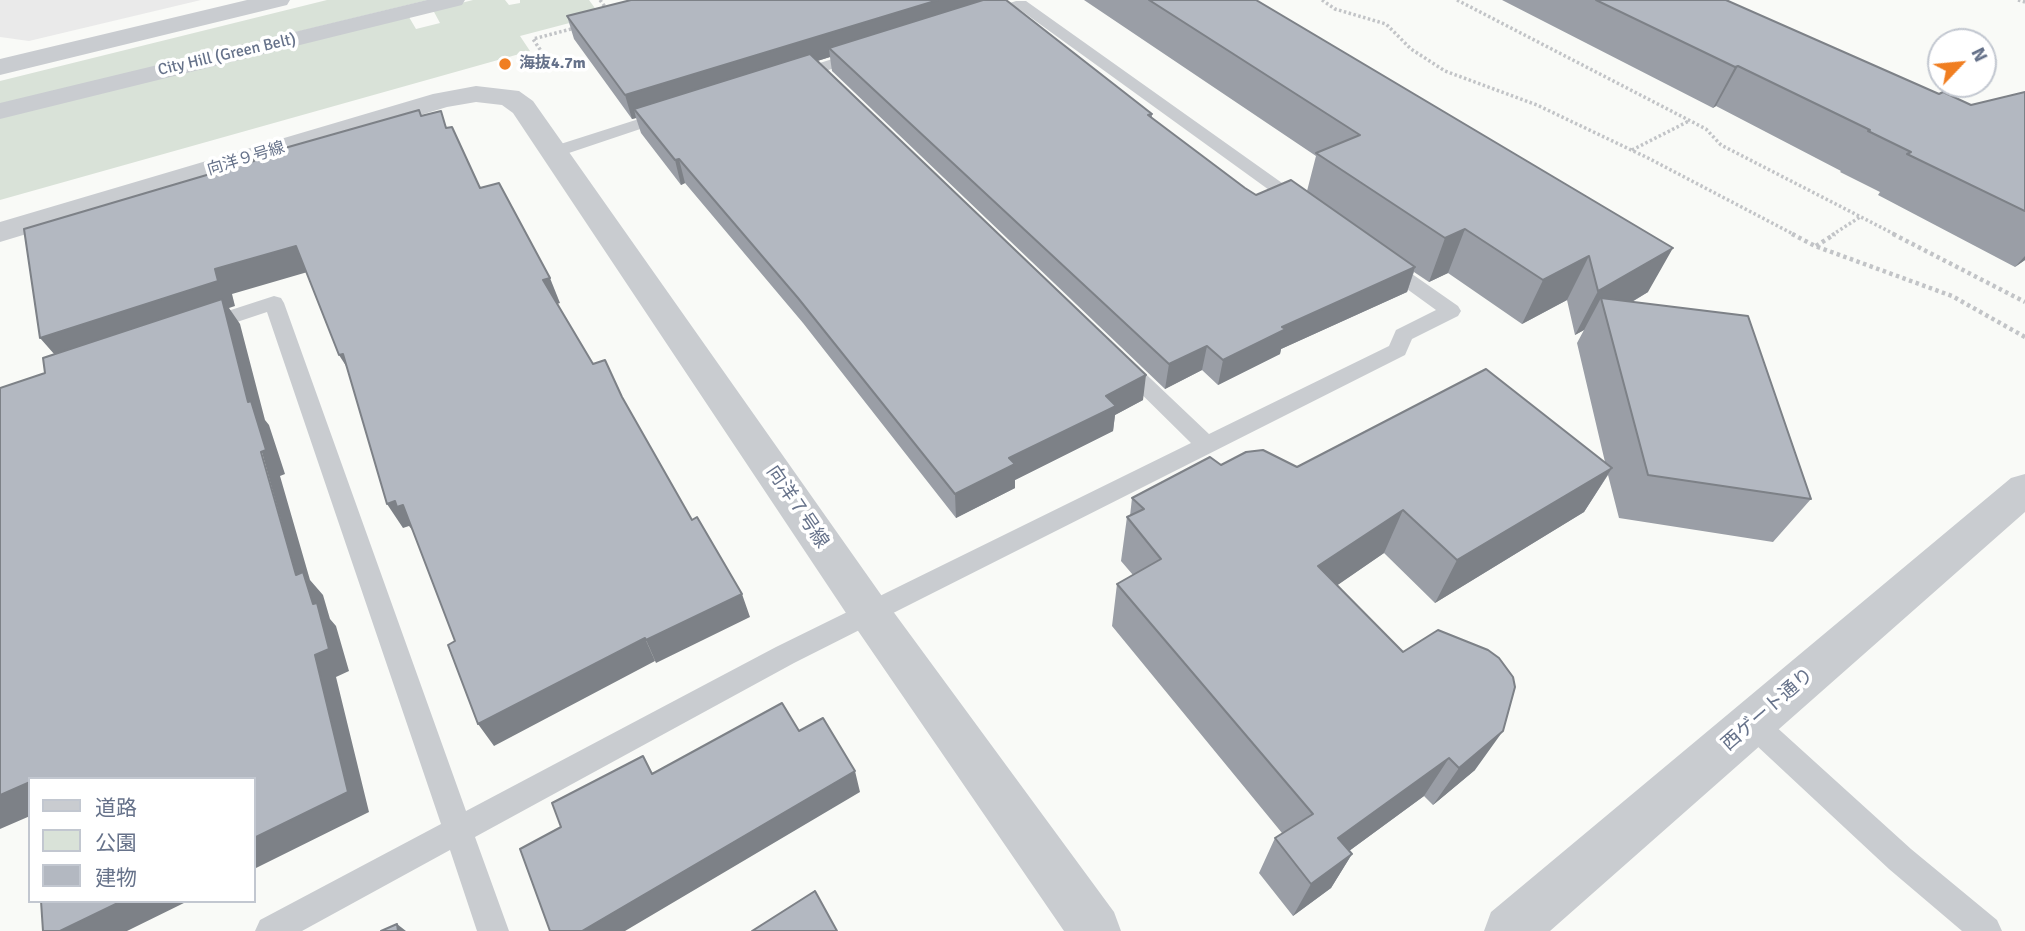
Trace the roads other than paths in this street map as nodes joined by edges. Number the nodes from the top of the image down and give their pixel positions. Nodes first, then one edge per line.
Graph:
1 (278, 0) edge
2 (454, 0) edge
3 (969, 21) edge
4 (879, 49) edge
5 (0, 67) edge
6 (817, 69) junction
7 (779, 80) edge
8 (835, 87) edge
9 (494, 93) joint
10 (0, 111) edge
11 (678, 112) edge
12 (554, 152) junction
13 (1315, 215) edge
14 (0, 232) edge
15 (1372, 255) edge
16 (183, 333) edge
17 (1110, 352) edge
18 (1207, 445) junction
19 (2025, 489) edge
20 (869, 612) junction
21 (1752, 723) junction
22 (458, 832) junction
23 (271, 931) edge
24 (493, 931) edge
25 (1095, 931) edge
26 (1510, 931) edge
27 (1986, 931) edge

1 - 5 street
2 - 10 street, City Hill (Green Belt)
3 - 13 lane
4 - 6 lane
6 - 7 lane
6 - 8 lane
9 - 12 street, 向洋７号線
9 - 14 street, 向洋９号線
11 - 12 lane
12 - 20 street, 向洋７号線
15 - 18 lane
16 - 22 lane
17 - 18 lane
18 - 20 lane
19 - 21 street, 西ゲート通り
20 - 22 lane
20 - 25 street, 向洋７号線
21 - 26 street, 西ゲート通り
21 - 27 lane
22 - 23 lane
22 - 24 lane

